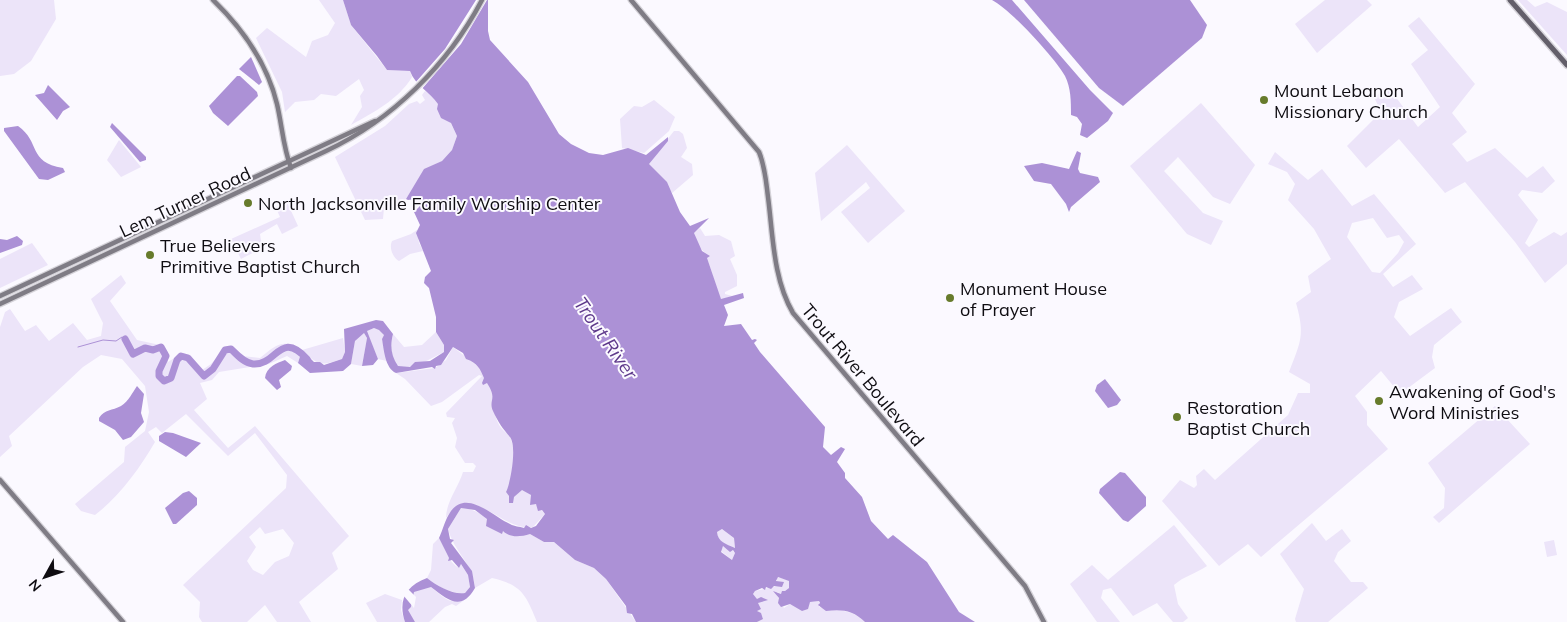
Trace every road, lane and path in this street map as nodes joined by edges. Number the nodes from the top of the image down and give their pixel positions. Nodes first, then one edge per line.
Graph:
1 (213, 0) edge
2 (482, 0) edge
3 (631, 0) edge
4 (1510, 0) edge
5 (1567, 64) edge
6 (378, 119) junction
7 (288, 160) junction
8 (291, 168) junction
9 (34, 280) junction
10 (37, 287) junction
11 (0, 296) edge
12 (0, 304) edge
13 (0, 480) edge
14 (123, 622) edge
15 (1044, 622) edge

1 - 7 main road
2 - 6 main road, Lem Turner Road
3 - 15 main road, Trout River Boulevard
4 - 5 main road
6 - 7 main road, Lem Turner Road
6 - 8 main road, Lem Turner Road
7 - 8 main road
7 - 9 main road, Lem Turner Road
8 - 10 main road, Lem Turner Road
9 - 10 main road
9 - 11 main road, Lem Turner Road
10 - 12 main road, Lem Turner Road
13 - 14 main road

